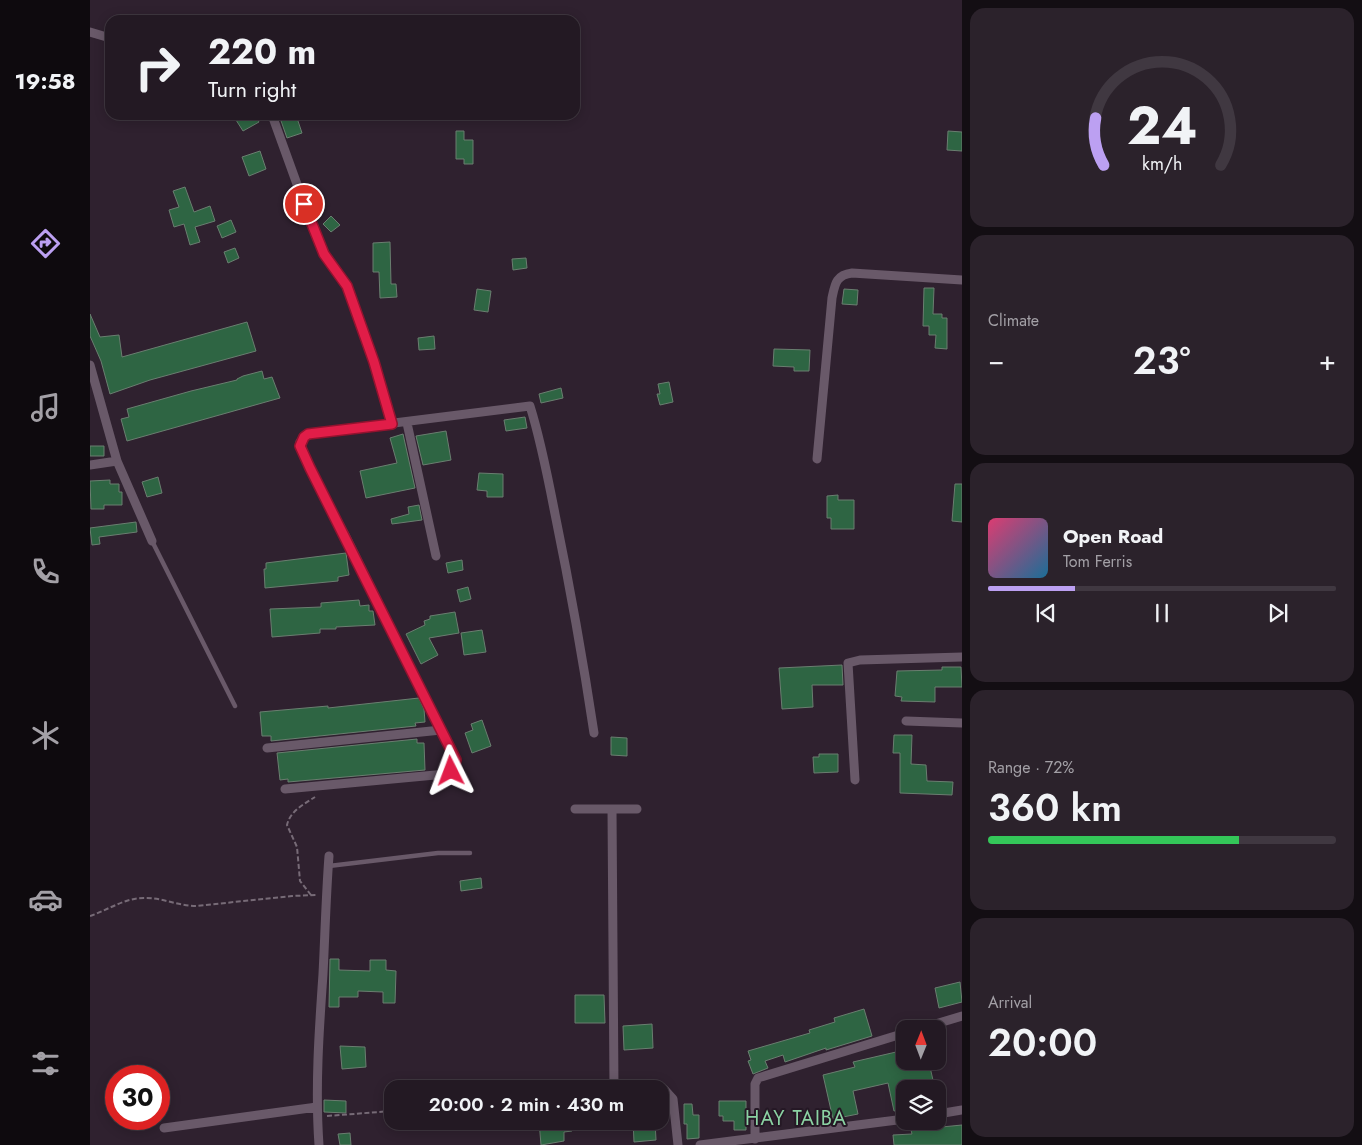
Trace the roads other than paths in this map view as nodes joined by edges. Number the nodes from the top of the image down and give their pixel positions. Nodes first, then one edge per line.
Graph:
1 (90, 32) edge
2 (105, 36) edge
3 (274, 120) edge
4 (962, 280) edge
5 (90, 365) edge
6 (407, 423) junction
7 (392, 424) junction
8 (817, 459) dead end
9 (117, 461) junction
10 (90, 465) edge
11 (152, 540) joint
12 (436, 556) dead end
13 (962, 656) edge
14 (235, 706) dead end
15 (906, 722) dead end
16 (962, 722) edge
17 (441, 730) junction
18 (594, 733) dead end
19 (267, 748) dead end
20 (855, 780) dead end
21 (285, 789) dead end
22 (575, 809) dead end
23 (612, 809) junction
24 (636, 809) dead end
25 (470, 853) dead end
26 (330, 856) dead end
27 (328, 866) junction
28 (962, 1016) edge
29 (946, 1021) edge
30 (896, 1036) edge
31 (614, 1080) edge
32 (669, 1094) edge
33 (317, 1107) junction
34 (962, 1110) edge
35 (946, 1113) edge
36 (896, 1120) edge
37 (170, 1127) edge
38 (756, 1138) junction
39 (319, 1145) edge
40 (678, 1145) edge
41 (700, 1145) edge

1 - 2 street
3 - 7 street
4 - 8 street
5 - 9 street
6 - 7 street
6 - 12 street
6 - 18 street
7 - 17 street
9 - 10 street
9 - 11 street
11 - 14 lane
13 - 20 street
15 - 16 street
17 - 19 street
17 - 21 street
22 - 23 street
23 - 24 street
23 - 31 street
25 - 27 lane
26 - 27 street
27 - 33 street
28 - 29 street
30 - 38 street
32 - 40 street
33 - 37 street
33 - 39 street
34 - 35 street
36 - 38 street
38 - 41 street

